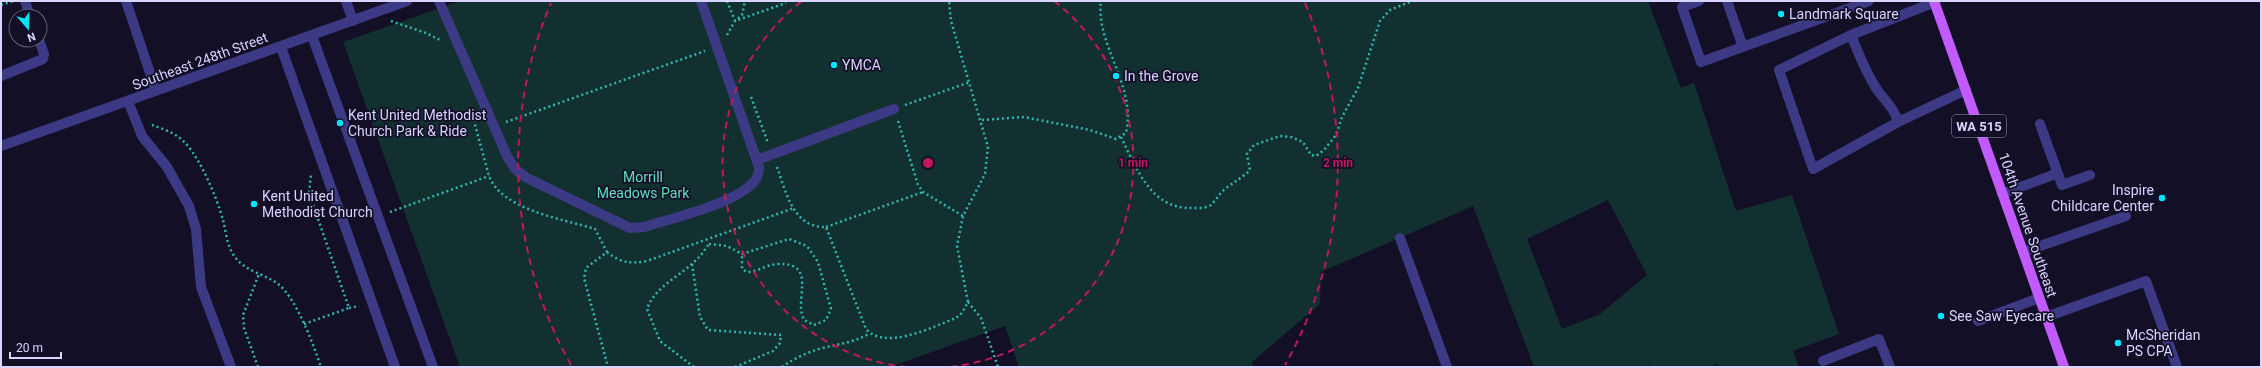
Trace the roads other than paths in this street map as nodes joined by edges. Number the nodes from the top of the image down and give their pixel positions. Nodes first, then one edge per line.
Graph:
1 (126, 1) edge
2 (346, 1) edge
3 (407, 1) edge
4 (438, 1) edge
5 (701, 1) edge
6 (1699, 1) edge
7 (1727, 1) edge
8 (1869, 1) edge
9 (1935, 1) edge
10 (1844, 5) edge
11 (353, 21) junction
12 (1851, 35) junction
13 (312, 36) junction
14 (281, 46) junction
15 (1743, 47) junction
16 (42, 48) edge
17 (1, 76) edge
18 (1966, 90) junction
19 (156, 91) junction
20 (128, 101) junction
21 (894, 109) road end
22 (1898, 122) junction
23 (2040, 124) dead end
24 (1, 146) edge
25 (757, 160) junction
26 (2058, 173) junction
27 (2090, 175) dead end
28 (2002, 194) junction
29 (2126, 216) dead end
30 (1400, 238) dead end
31 (2023, 252) junction
32 (2039, 298) junction
33 (2046, 317) junction
34 (1978, 321) dead end
35 (1823, 361) dead end
36 (231, 367) edge
37 (395, 367) edge
38 (433, 367) edge
39 (1447, 367) edge
40 (1890, 367) edge
41 (2064, 367) edge
42 (2176, 367) edge

1 - 19 street
2 - 11 street
3 - 11 street, Southeast 248th Street
4 - 25 street
5 - 25 street
6 - 15 street
7 - 15 street
8 - 10 street
9 - 12 street
9 - 18 main road, 104th Avenue Southeast / WA 515
10 - 15 street
11 - 13 street, Southeast 248th Street
12 - 22 street
12 - 22 street
13 - 14 street, Southeast 248th Street
13 - 38 street
14 - 19 street, Southeast 248th Street
14 - 37 street
16 - 17 street
18 - 22 street
18 - 28 main road, 104th Avenue Southeast / WA 515
19 - 20 street, Southeast 248th Street
20 - 24 street, Southeast 248th Street
20 - 36 street
21 - 25 street
23 - 26 street
26 - 27 street
26 - 28 street
28 - 31 main road, 104th Avenue Southeast / WA 515
29 - 31 street
30 - 39 street
31 - 32 main road, 104th Avenue Southeast / WA 515
32 - 33 main road, 104th Avenue Southeast / WA 515
32 - 34 street
33 - 41 main road, 104th Avenue Southeast / WA 515
33 - 42 street
35 - 40 street

